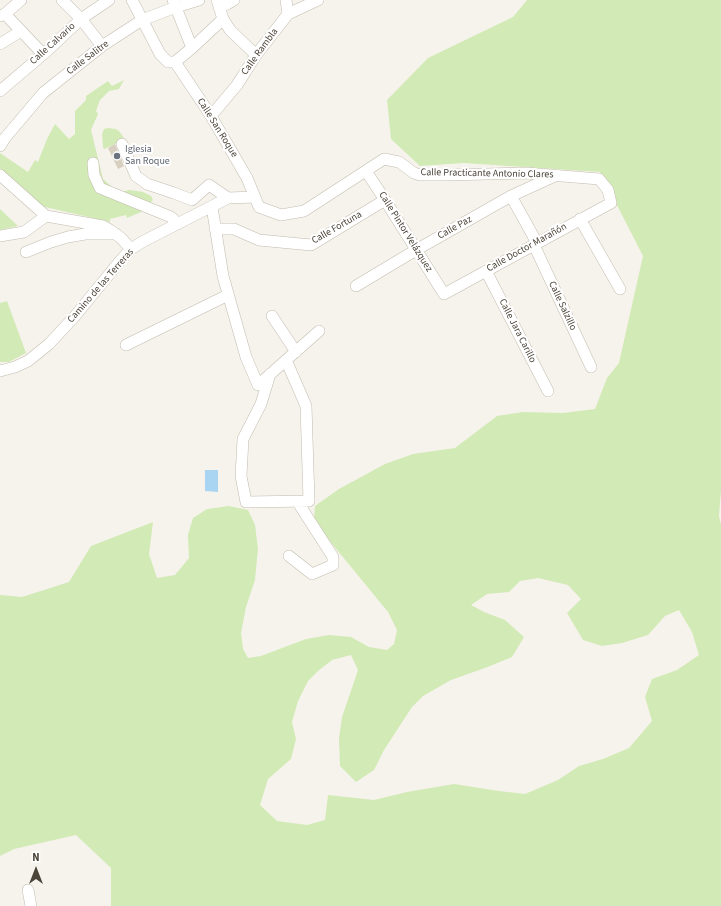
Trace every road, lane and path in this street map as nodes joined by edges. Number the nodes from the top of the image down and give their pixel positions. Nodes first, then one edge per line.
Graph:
1 (20, 0) edge
2 (62, 0) edge
3 (108, 0) edge
4 (132, 0) edge
5 (199, 0) edge
6 (234, 0) edge
7 (286, 0) edge
8 (318, 0) edge
9 (218, 3) edge
10 (175, 4) edge
11 (288, 14) junction
12 (3, 15) edge
13 (81, 18) junction
14 (223, 19) junction
15 (142, 20) junction
16 (21, 31) junction
17 (0, 44) edge
18 (102, 46) junction
19 (192, 48) junction
20 (43, 54) junction
21 (256, 55) junction
22 (175, 62) junction
23 (0, 90) edge
24 (211, 116) junction
25 (2, 140) edge
26 (122, 144) dead end
27 (93, 163) dead end
28 (366, 171) junction
29 (0, 175) edge
30 (558, 175) junction
31 (511, 196) junction
32 (255, 197) junction
33 (228, 198) junction
34 (385, 200) junction
35 (611, 203) joint
36 (212, 207) junction
37 (46, 216) junction
38 (580, 219) junction
39 (178, 224) junction
40 (215, 230) junction
41 (116, 234) junction
42 (0, 236) edge
43 (535, 244) junction
44 (131, 249) junction
45 (416, 250) junction
46 (26, 252) dead end
47 (486, 271) junction
48 (356, 286) dead end
49 (620, 289) dead end
50 (228, 294) junction
51 (444, 294) joint
52 (272, 316) dead end
53 (320, 331) dead end
54 (126, 345) dead end
55 (296, 352) junction
56 (286, 360) junction
57 (591, 367) dead end
58 (0, 371) edge
59 (270, 374) junction
60 (548, 391) dead end
61 (296, 501) junction
62 (289, 556) dead end
63 (28, 890) dead end
64 (31, 906) edge

1 - 12 street
2 - 13 street
3 - 13 street, Calle Calvario
4 - 15 street
5 - 10 street, Calle Salitre
6 - 9 street
7 - 11 street
8 - 11 street, Calle Rambla
9 - 14 street
10 - 15 street, Calle Salitre
10 - 19 street
11 - 21 street, Calle Rambla
12 - 16 street
13 - 18 street
13 - 20 street, Calle Calvario
14 - 19 street
14 - 21 street
15 - 18 street, Calle Salitre
15 - 22 street
16 - 17 street
16 - 20 street
18 - 25 street, Calle Salitre
19 - 22 street
20 - 23 street, Calle Calvario
21 - 24 street, Calle Rambla
22 - 24 street, Calle San Roque
24 - 32 street, Calle San Roque
26 - 33 street
27 - 39 street
28 - 30 street, Calle Practicante Antonio Clares
28 - 32 street, Calle Practicante Antonio Clares
28 - 34 street, Calle Pintor Velázquez
29 - 37 street
30 - 31 street, Calle Paz
30 - 35 street, Calle Practicante Antonio Clares
31 - 43 street, Calle Salzillo
31 - 45 street, Calle Paz
32 - 33 street, Camino de las Terreras
33 - 36 street, Camino de las Terreras
34 - 40 street, Calle Fortuna
34 - 45 street, Calle Pintor Velázquez
35 - 38 street, Calle Doctor Marañón
36 - 39 street, Camino de las Terreras
36 - 40 street
37 - 41 street
37 - 42 street
38 - 43 street, Calle Doctor Marañón
38 - 49 street
39 - 44 street, Camino de las Terreras
40 - 50 street
41 - 44 street
41 - 46 street
43 - 47 street, Calle Doctor Marañón
43 - 57 street, Calle Salzillo
44 - 58 street, Camino de las Terreras
45 - 48 street, Calle Paz
45 - 51 street, Calle Pintor Velázquez
47 - 51 street, Calle Doctor Marañón
47 - 60 street, Calle Jara Carillo
50 - 54 street
50 - 59 street
52 - 55 street
53 - 55 street
55 - 56 street
56 - 59 street
56 - 61 street
59 - 61 street
61 - 62 street
63 - 64 street

